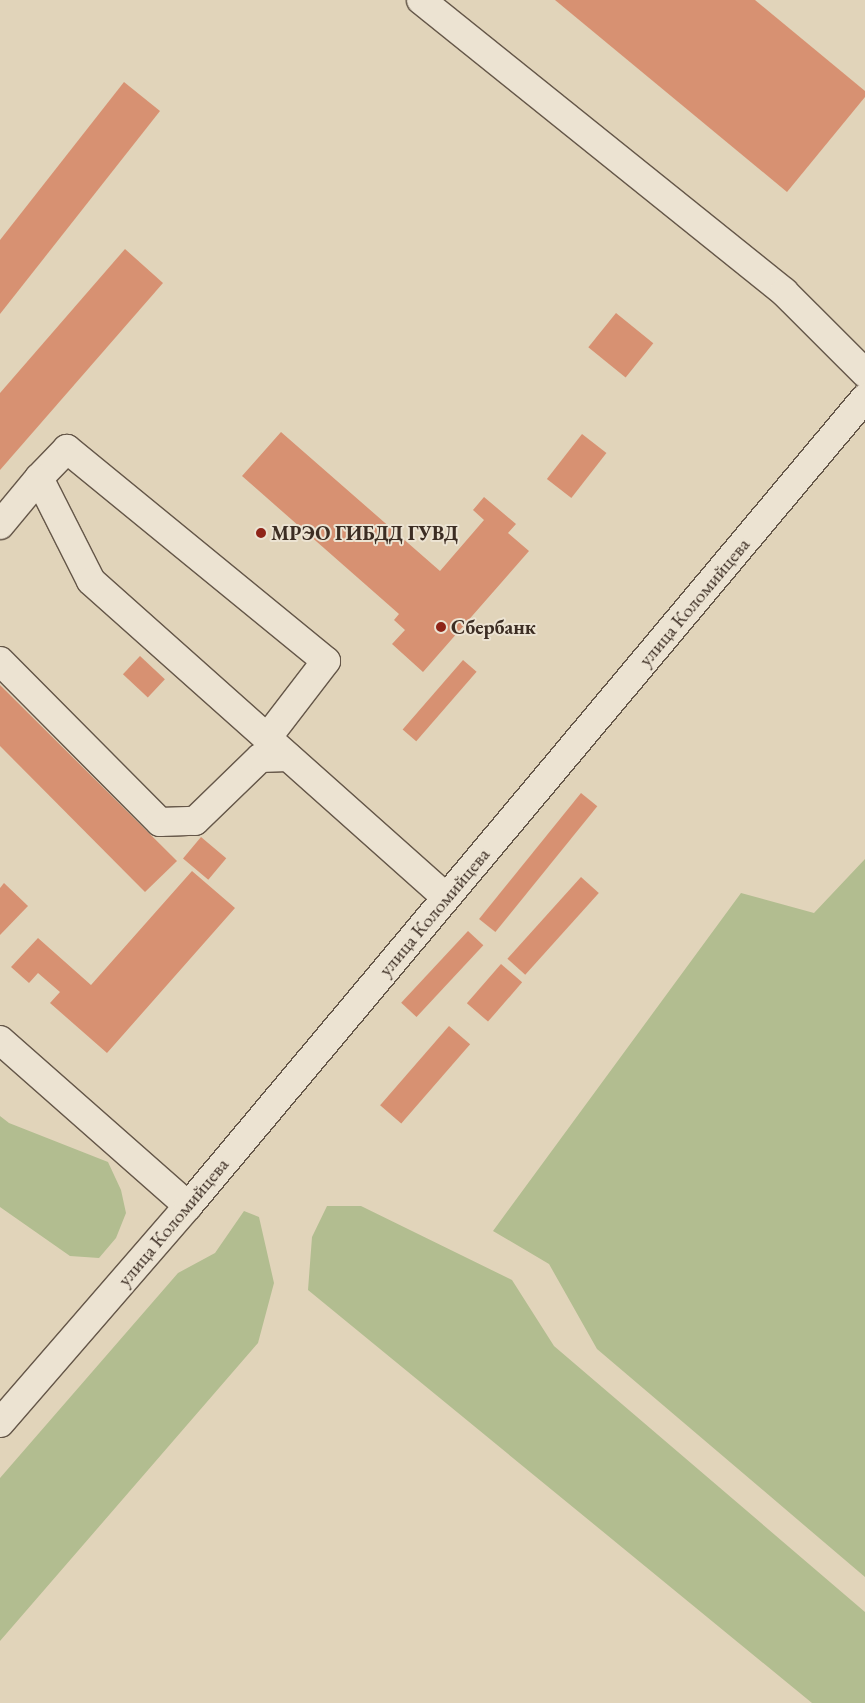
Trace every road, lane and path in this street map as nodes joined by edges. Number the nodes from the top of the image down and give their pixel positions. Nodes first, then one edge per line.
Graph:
1 (421, 0) edge
2 (865, 372) edge
3 (865, 398) edge
4 (39, 478) junction
5 (0, 525) edge
6 (0, 661) edge
7 (267, 738) junction
8 (288, 757) junction
9 (446, 897) junction
10 (0, 1040) edge
11 (188, 1206) junction
12 (0, 1423) edge

1 - 2 street
3 - 9 street, улица Коломийцева
4 - 5 street
4 - 7 street
4 - 7 street
6 - 8 street
7 - 8 street
8 - 9 street
9 - 11 street, улица Коломийцева
10 - 11 street
11 - 12 street, улица Коломийцева

